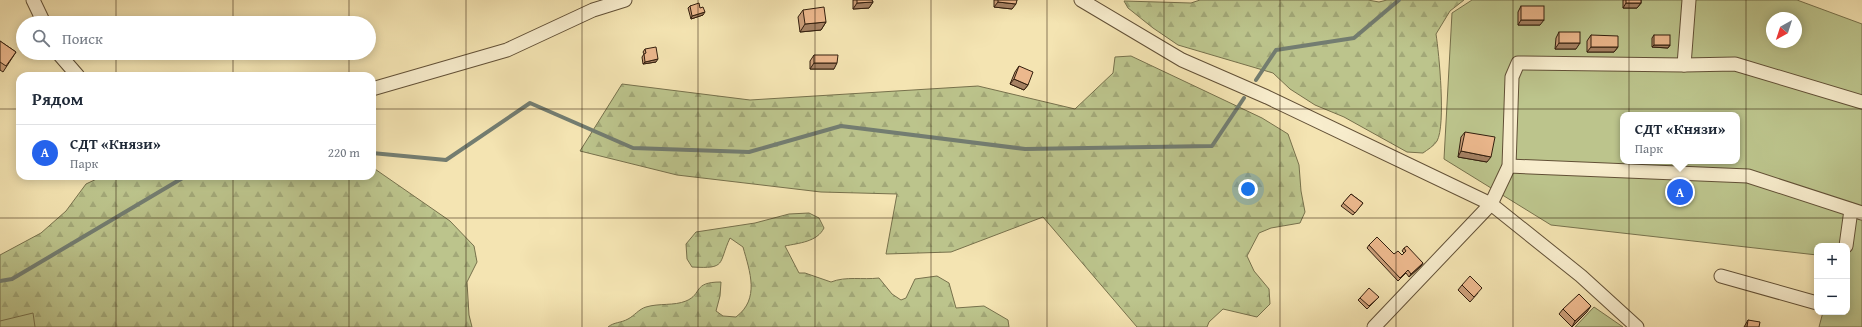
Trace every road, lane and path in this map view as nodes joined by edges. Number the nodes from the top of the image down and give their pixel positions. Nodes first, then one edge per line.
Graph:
1 (33, 0) edge
2 (625, 0) edge
3 (1081, 0) edge
4 (1689, 0) edge
5 (41, 16) edge
6 (64, 60) edge
7 (1684, 65) junction
8 (75, 72) edge
9 (376, 88) edge
10 (1862, 102) edge
11 (1509, 166) junction
12 (1492, 204) junction
13 (1857, 211) edge
14 (1847, 243) edge
15 (1721, 276) dead end
16 (1814, 301) edge
17 (1374, 327) edge
18 (1637, 327) edge

1 - 5 street
2 - 9 street
3 - 12 street
4 - 7 street
6 - 8 street
7 - 10 street
7 - 11 street
11 - 12 street
11 - 13 street
12 - 17 street
12 - 18 street
13 - 14 street
15 - 16 street

